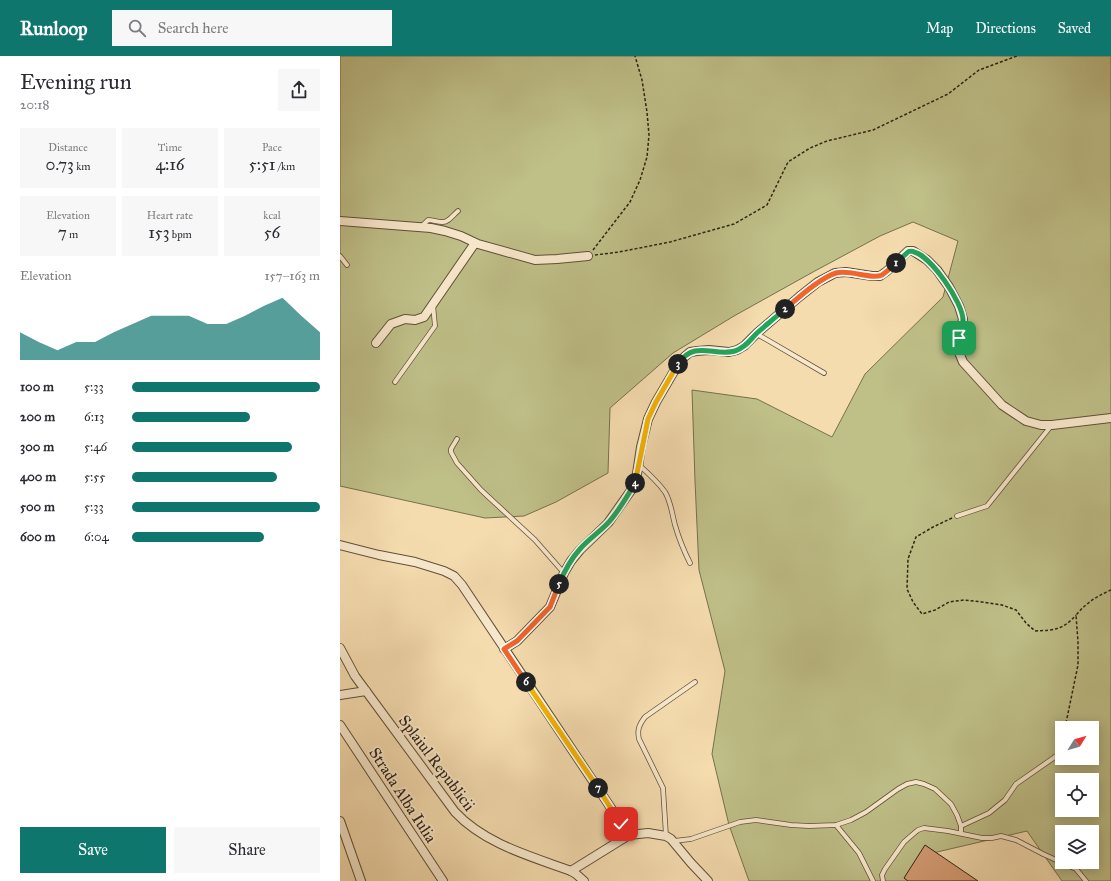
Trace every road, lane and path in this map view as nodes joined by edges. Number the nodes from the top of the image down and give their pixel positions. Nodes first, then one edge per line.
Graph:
1 (635, 56) edge
2 (1017, 56) edge
3 (458, 211) dead end
4 (340, 221) edge
5 (420, 228) junction
6 (475, 243) junction
7 (340, 256) edge
8 (588, 256) junction
9 (347, 265) dead end
10 (432, 305) junction
11 (757, 334) junction
12 (376, 343) dead end
13 (824, 373) dead end
14 (395, 382) dead end
15 (1111, 418) edge
16 (1052, 425) junction
17 (457, 439) dead end
18 (638, 465) junction
19 (957, 516) joint
20 (340, 544) edge
21 (690, 563) dead end
22 (564, 573) junction
23 (1111, 590) edge
24 (1076, 615) junction
25 (340, 648) edge
26 (504, 649) junction
27 (695, 682) dead end
28 (366, 691) junction
29 (340, 696) edge
30 (1066, 721) edge
31 (340, 724) edge
32 (1055, 757) edge
33 (340, 821) edge
34 (836, 825) junction
35 (961, 826) junction
36 (961, 834) junction
37 (629, 835) junction
38 (666, 836) junction
39 (674, 842) junction
40 (571, 871) junction
41 (361, 881) edge
42 (443, 881) edge
43 (584, 881) edge
44 (708, 881) edge
45 (873, 881) edge
46 (883, 881) edge
47 (1086, 881) edge

1 - 8 path
2 - 8 path
3 - 5 lane
4 - 5 street
5 - 6 street
6 - 8 street
6 - 10 street
7 - 9 lane
10 - 12 street
10 - 14 lane
11 - 13 lane
11 - 16 street
11 - 18 street
15 - 16 street
16 - 19 lane
17 - 22 lane
18 - 21 lane
18 - 22 street
19 - 24 path
20 - 26 street
22 - 26 street
23 - 24 path
24 - 30 path
25 - 28 street, Splaiul Republicii
26 - 37 street
27 - 38 lane
28 - 29 street
28 - 40 street, Splaiul Republicii
31 - 42 street, Strada Alba Iulia
32 - 35 lane
33 - 41 street
34 - 35 lane
34 - 39 lane
34 - 45 lane
35 - 36 lane
36 - 46 lane
36 - 47 lane
37 - 38 street
37 - 40 street
38 - 39 street
39 - 44 street
40 - 43 street, Splaiul Republicii

